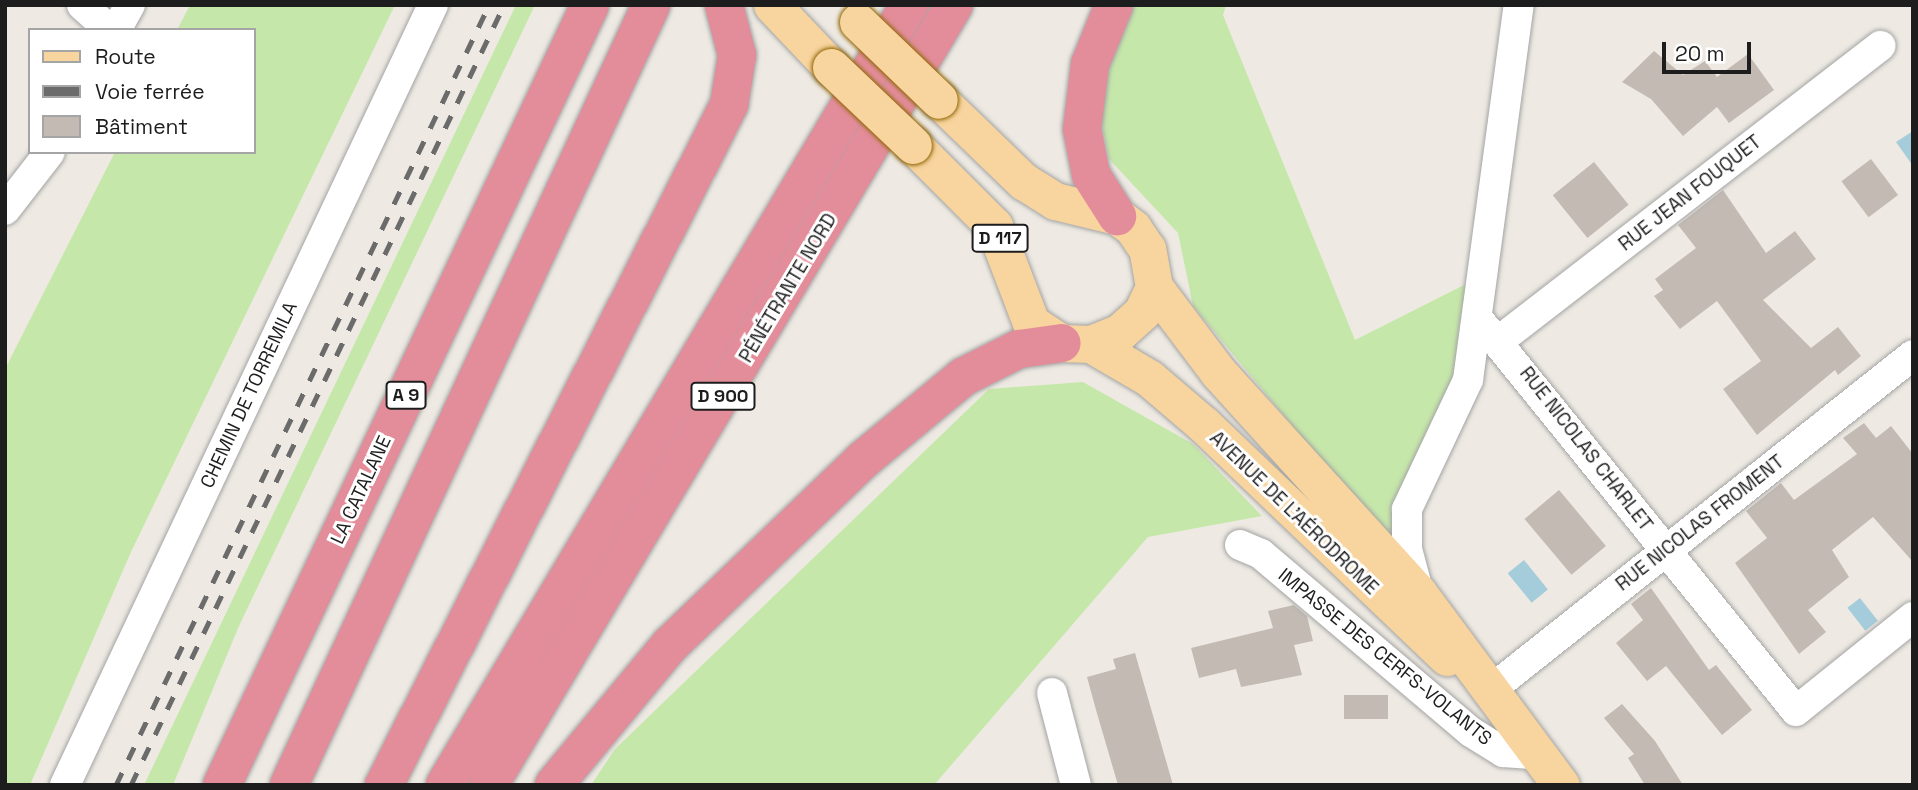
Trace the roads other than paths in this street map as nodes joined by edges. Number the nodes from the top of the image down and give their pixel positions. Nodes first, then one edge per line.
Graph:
1 (82, 5) edge
2 (130, 5) edge
3 (433, 5) edge
4 (590, 5) edge
5 (651, 5) edge
6 (724, 5) edge
7 (772, 5) edge
8 (909, 5) edge
9 (954, 5) edge
10 (1114, 5) edge
11 (1519, 5) edge
12 (850, 13) edge
13 (108, 28) edge
14 (117, 28) edge
15 (1881, 46) dead end
16 (48, 154) edge
17 (5, 211) edge
18 (1117, 216) junction
19 (1154, 287) junction
20 (1490, 330) junction
21 (1077, 343) junction
22 (1913, 355) edge
23 (1240, 545) dead end
24 (1665, 550) junction
25 (1419, 594) junction
26 (1913, 617) edge
27 (1489, 692) junction
28 (1052, 693) dead end
29 (1535, 754) junction
30 (65, 785) edge
31 (222, 785) edge
32 (289, 785) edge
33 (384, 785) edge
34 (445, 785) edge
35 (489, 785) edge
36 (554, 785) edge
37 (1076, 785) edge
38 (1560, 785) edge

1 - 13 street
2 - 14 street
3 - 30 street, CHEMIN DE TORREMILA
4 - 31 highway, LA CATALANE / A 9
5 - 32 highway
6 - 33 highway
7 - 21 main road, D 117, bridge
8 - 34 highway, PÉNÉTRANTE NORD / D 900
9 - 35 highway, PÉNÉTRANTE NORD / D 900
10 - 18 highway
11 - 20 street
12 - 18 main road, bridge
15 - 20 street, RUE JEAN FOUQUET
16 - 17 street
18 - 19 main road
19 - 21 main road
19 - 25 main road, AVENUE DE L'AÉRODROME
20 - 24 street, RUE NICOLAS CHARLET
20 - 25 street
21 - 27 main road, AVENUE DE L'AÉRODROME / D 117
21 - 36 highway
22 - 24 street, RUE NICOLAS FROMENT
23 - 29 street, IMPASSE DES CERFS-VOLANTS
24 - 26 street, RUE NICOLAS CHARLET
24 - 27 street, RUE NICOLAS FROMENT
25 - 27 main road, AVENUE DE L'AÉRODROME
27 - 29 main road, AVENUE DE L'AÉRODROME
28 - 37 street
29 - 38 main road, AVENUE DE L'AÉRODROME

